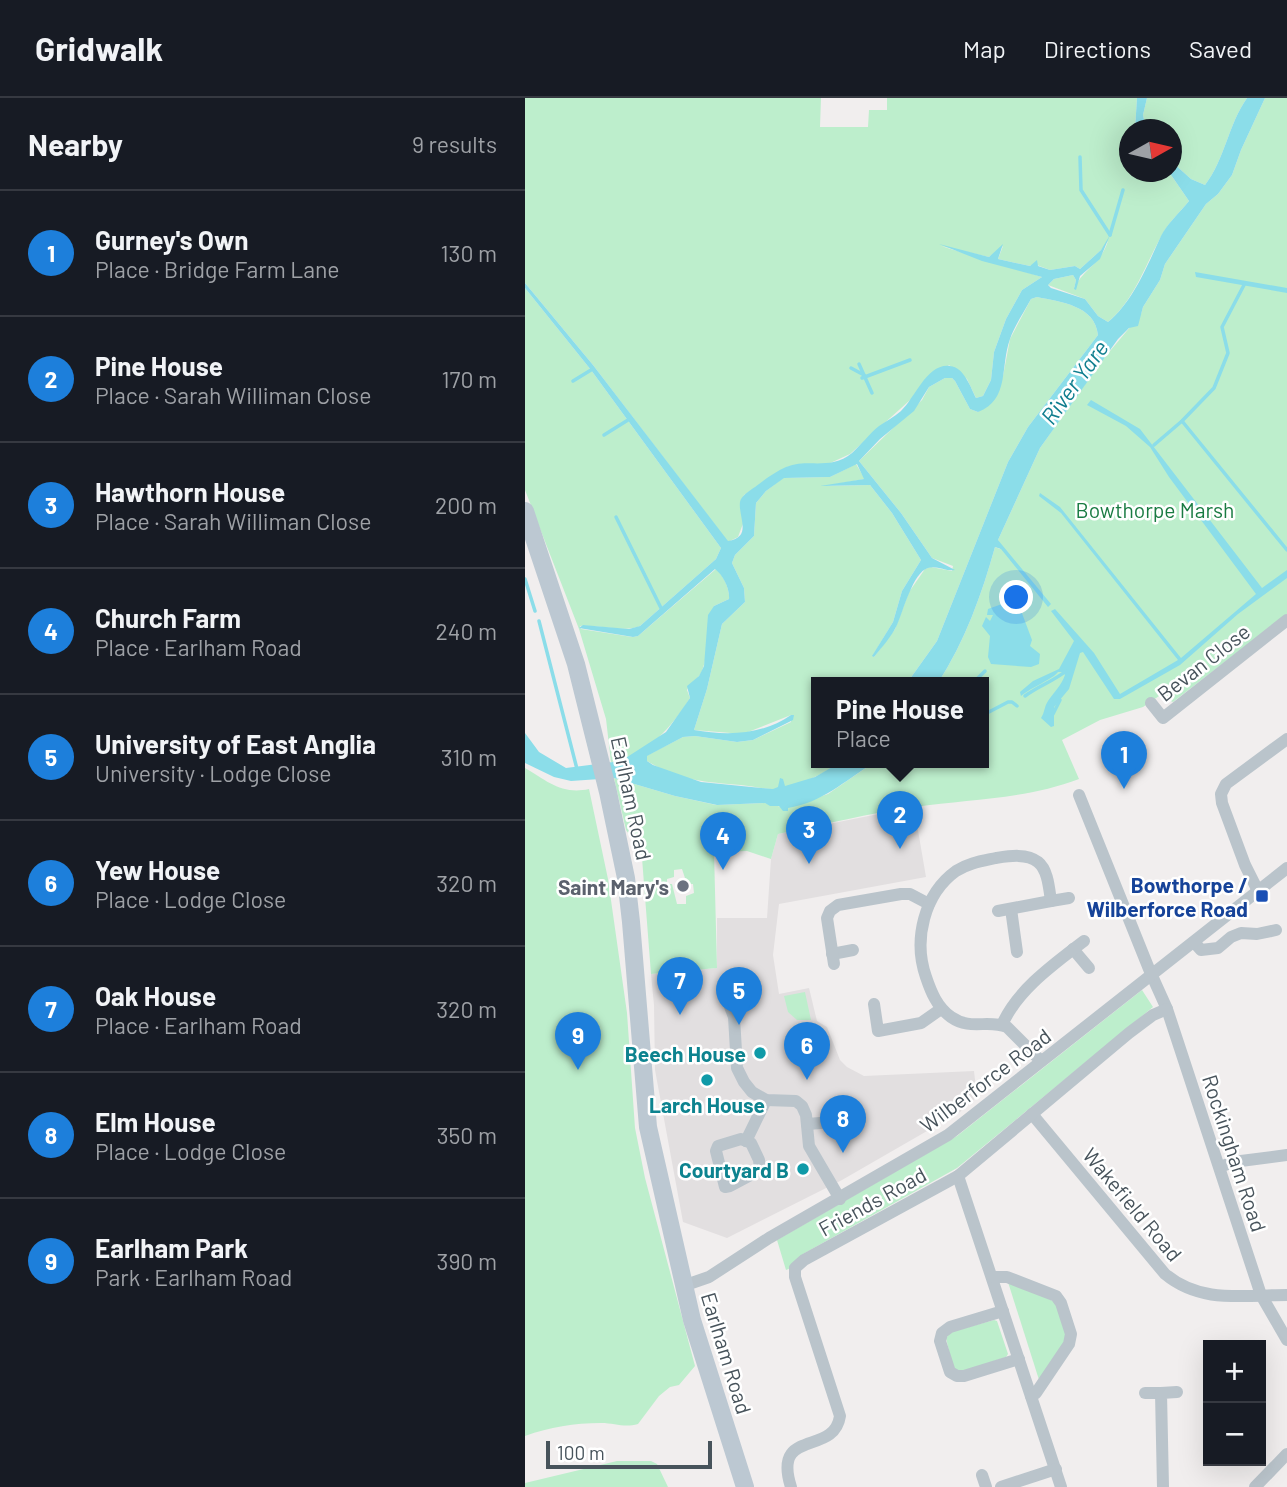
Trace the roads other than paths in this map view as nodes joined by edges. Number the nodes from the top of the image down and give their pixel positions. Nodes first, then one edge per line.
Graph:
1 (525, 511) edge
2 (525, 534) edge
3 (545, 573) junction
4 (1285, 625) edge
5 (1151, 703) dead end
6 (1287, 739) edge
7 (1079, 795) dead end
8 (1287, 868) edge
9 (1258, 891) junction
10 (1069, 898) dead end
11 (1051, 901) junction
12 (929, 904) junction
13 (1276, 930) dead end
14 (1194, 942) junction
15 (853, 950) dead end
16 (1017, 952) dead end
17 (1089, 968) dead end
18 (1152, 975) junction
19 (729, 1004) dead end
20 (874, 1004) dead end
21 (941, 1009) junction
22 (1167, 1009) junction
23 (1002, 1025) junction
24 (1041, 1061) junction
25 (766, 1100) junction
26 (1032, 1114) junction
27 (860, 1120) dead end
28 (807, 1124) junction
29 (746, 1141) dead end
30 (1287, 1155) edge
31 (1220, 1167) junction
32 (958, 1176) junction
33 (840, 1199) junction
34 (992, 1277) junction
35 (683, 1286) junction
36 (1261, 1295) junction
37 (1287, 1295) edge
38 (1003, 1311) junction
39 (1287, 1340) edge
40 (1019, 1359) junction
41 (1177, 1392) dead end
42 (1145, 1393) dead end
43 (1161, 1393) junction
44 (1031, 1396) junction
45 (1287, 1454) edge
46 (1056, 1469) junction
47 (745, 1487) edge
48 (791, 1487) edge
49 (1002, 1487) edge
50 (1061, 1487) edge
51 (1163, 1487) edge
52 (1255, 1487) edge

1 - 3 main road
2 - 3 main road
3 - 35 main road, Earlham Road
4 - 5 street, Bevan Close
6 - 9 street
7 - 18 street, Rockingham Road
8 - 9 street, Wilberforce Road
9 - 14 street, Wilberforce Road
10 - 11 street
11 - 12 street
11 - 16 street
12 - 15 street
12 - 21 street
13 - 14 street
14 - 18 street, Wilberforce Road
17 - 23 street
18 - 22 street, Rockingham Road
18 - 24 street, Wilberforce Road
19 - 25 street
20 - 21 street
21 - 23 street
22 - 26 street, Friends Road
22 - 31 street, Rockingham Road
23 - 24 street
24 - 33 street, Wilberforce Road
25 - 28 street
25 - 29 street
26 - 32 street, Friends Road
26 - 36 street, Wakefield Road
27 - 28 street
28 - 33 street
30 - 31 street
31 - 36 street, Rockingham Road
32 - 34 street
32 - 48 street, Friends Road
33 - 35 street, Wilberforce Road
34 - 38 street
34 - 44 street
35 - 47 main road, Earlham Road
36 - 37 street, Wakefield Road
36 - 39 street, Rockingham Road
38 - 40 street
38 - 40 street
40 - 44 street
41 - 43 street
42 - 43 street
43 - 51 street
44 - 46 street
45 - 52 street
46 - 49 street
46 - 50 street

